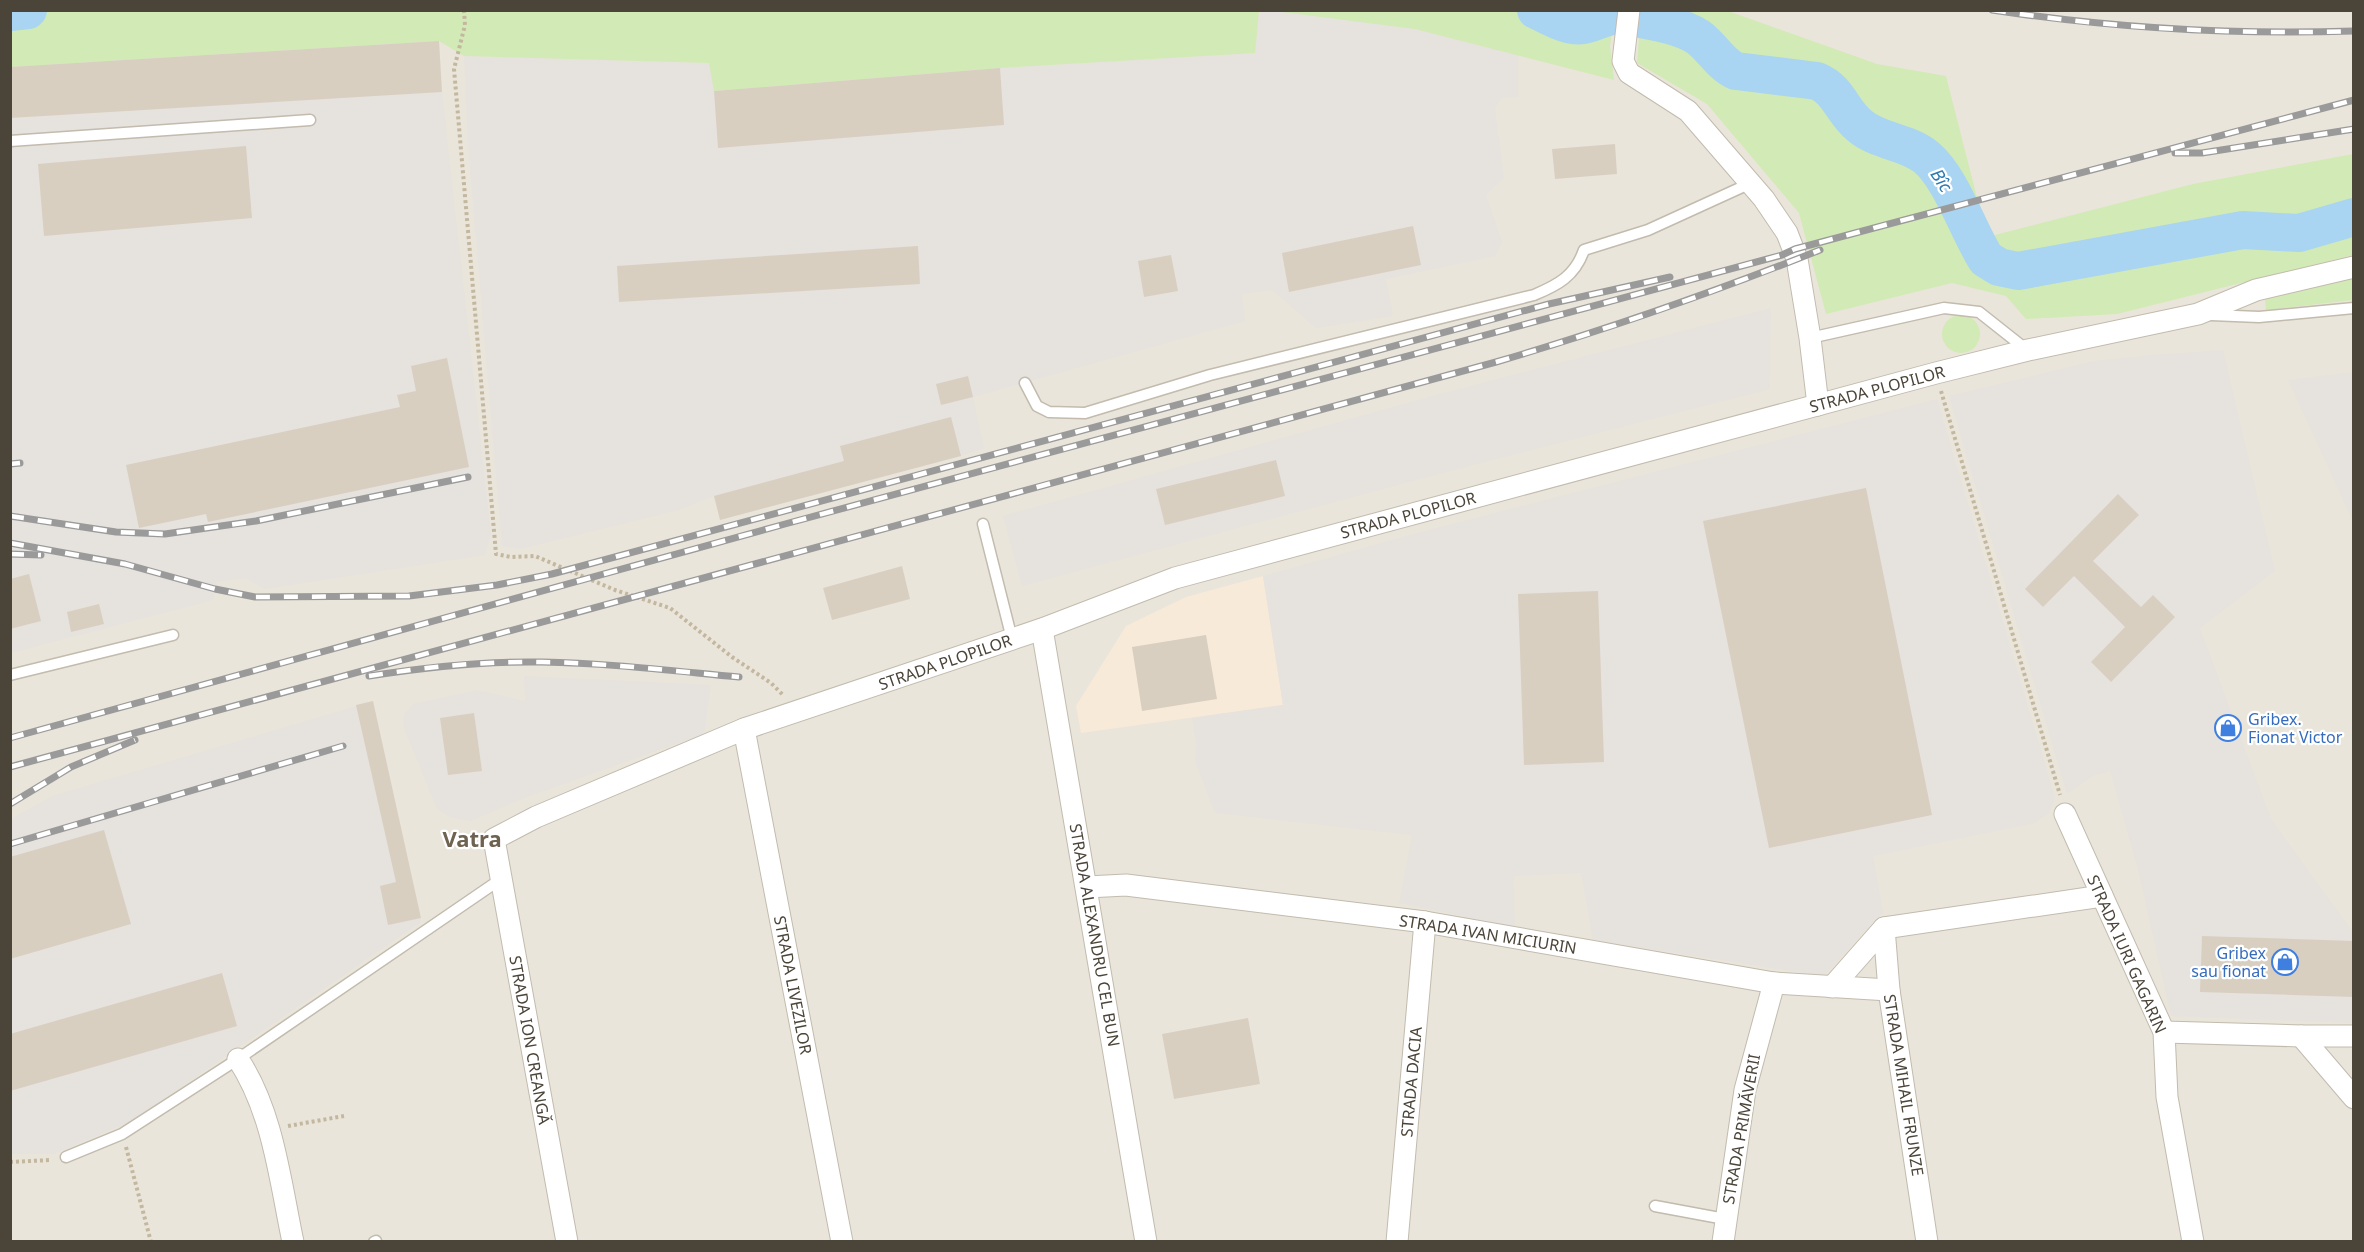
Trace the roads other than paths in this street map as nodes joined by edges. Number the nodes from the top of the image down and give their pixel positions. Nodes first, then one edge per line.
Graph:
1 (1629, 10) edge
2 (310, 120) dead end
3 (10, 141) edge
4 (1751, 183) junction
5 (2354, 267) edge
6 (2256, 290) junction
7 (2354, 308) edge
8 (2198, 314) junction
9 (2259, 317) junction
10 (1810, 338) junction
11 (2028, 350) junction
12 (1025, 382) dead end
13 (1818, 405) junction
14 (983, 524) dead end
15 (1042, 629) junction
16 (173, 635) dead end
17 (1012, 639) junction
18 (10, 675) edge
19 (744, 729) junction
20 (2065, 814) road end
21 (494, 839) joint
22 (501, 879) junction
23 (1087, 887) junction
24 (2102, 896) junction
25 (1425, 922) junction
26 (1884, 928) junction
27 (1774, 983) junction
28 (1832, 987) junction
29 (1889, 990) junction
30 (2164, 1032) junction
31 (2301, 1036) junction
32 (2354, 1036) edge
33 (238, 1059) junction
34 (2354, 1098) edge
35 (66, 1157) road end
36 (1655, 1206) dead end
37 (1725, 1218) junction
38 (293, 1242) edge
39 (567, 1242) edge
40 (842, 1242) edge
41 (1146, 1242) edge
42 (1397, 1242) edge
43 (1723, 1242) edge
44 (1927, 1242) edge
45 (2193, 1242) edge

1 - 4 street
2 - 3 lane
4 - 10 street
4 - 12 lane
5 - 6 street
6 - 8 street
6 - 9 lane
7 - 9 lane, STRADA PLOPILOR
8 - 9 lane, STRADA PLOPILOR
8 - 11 street, STRADA PLOPILOR
10 - 11 lane
10 - 13 street
11 - 13 street, STRADA PLOPILOR
13 - 15 street, STRADA PLOPILOR
14 - 17 lane
15 - 17 street, STRADA PLOPILOR
15 - 23 street, STRADA ALEXANDRU CEL BUN
16 - 18 lane
17 - 19 street, STRADA PLOPILOR
19 - 21 street, STRADA PLOPILOR
19 - 40 street, STRADA LIVEZILOR
20 - 24 street, STRADA IURI GAGARIN
21 - 22 street, STRADA ION CREANGĂ
22 - 33 lane
22 - 39 street, STRADA ION CREANGĂ
23 - 25 street, STRADA IVAN MICIURIN
23 - 41 street, STRADA ALEXANDRU CEL BUN
24 - 26 street
24 - 30 street, STRADA IURI GAGARIN
25 - 27 street, STRADA IVAN MICIURIN
25 - 42 street, STRADA DACIA
26 - 28 street
26 - 29 street, STRADA MIHAIL FRUNZE
27 - 28 street, STRADA IVAN MICIURIN
27 - 37 street, STRADA PRIMĂVERII
28 - 29 street, STRADA IVAN MICIURIN
29 - 44 street, STRADA MIHAIL FRUNZE
30 - 31 street
30 - 45 street, STRADA IURI GAGARIN
31 - 32 street
31 - 34 street
33 - 35 lane
33 - 38 street
36 - 37 lane
37 - 43 street, STRADA PRIMĂVERII

